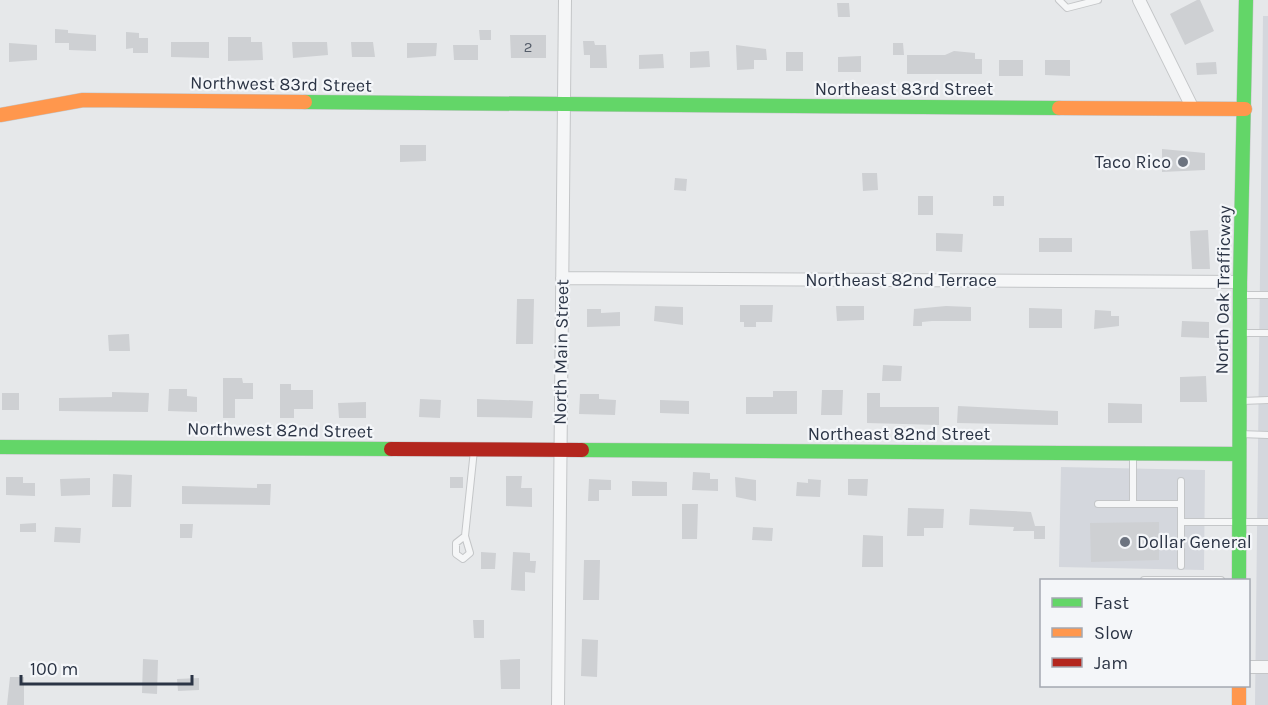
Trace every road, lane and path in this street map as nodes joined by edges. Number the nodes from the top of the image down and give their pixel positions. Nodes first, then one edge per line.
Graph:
1 (565, 0) edge
2 (1059, 0) edge
3 (1098, 0) edge
4 (1139, 0) edge
5 (1245, 0) edge
6 (563, 105) junction
7 (1193, 108) junction
8 (1245, 109) junction
9 (0, 115) edge
10 (562, 278) junction
11 (1240, 288) junction
12 (1268, 295) edge
13 (1239, 333) junction
14 (1268, 333) edge
15 (1268, 400) edge
16 (1239, 401) junction
17 (1239, 434) junction
18 (1268, 435) edge
19 (0, 447) edge
20 (474, 450) junction
21 (559, 450) junction
22 (1133, 453) junction
23 (1239, 454) junction
24 (1181, 481) dead end
25 (1098, 504) dead end
26 (1133, 504) junction
27 (1181, 504) junction
28 (1181, 522) junction
29 (1268, 522) edge
30 (1239, 523) junction
31 (465, 536) dead end
32 (1181, 566) dead end
33 (1239, 579) edge
34 (1250, 667) edge
35 (1268, 667) edge
36 (1239, 687) edge
37 (558, 705) edge
38 (1239, 705) edge

1 - 6 street, North Main Street
2 - 3 lane
4 - 7 street
5 - 8 street, North Oak Trafficway
6 - 7 street, Northeast 83rd Street
6 - 9 street, Northwest 83rd Street
6 - 10 street, North Main Street
7 - 8 street, Northeast 83rd Street
8 - 11 street, North Oak Trafficway
10 - 11 street, Northeast 82nd Terrace
10 - 21 street, North Main Street
11 - 12 lane
11 - 13 street, North Oak Trafficway
13 - 14 lane
13 - 16 street, North Oak Trafficway
15 - 16 lane
16 - 17 street, North Oak Trafficway
17 - 18 lane
17 - 23 street, North Oak Trafficway
19 - 20 street, Northwest 82nd Street
20 - 21 street, Northwest 82nd Street
20 - 31 lane
21 - 22 street, Northeast 82nd Street
21 - 37 street, North Main Street
22 - 23 street, Northeast 82nd Street
22 - 26 lane
23 - 30 street, North Oak Trafficway
24 - 27 lane
25 - 26 lane
26 - 27 lane
27 - 28 lane
28 - 30 lane
28 - 32 lane
29 - 30 lane
30 - 33 street, North Oak Trafficway
34 - 35 street
36 - 38 street

